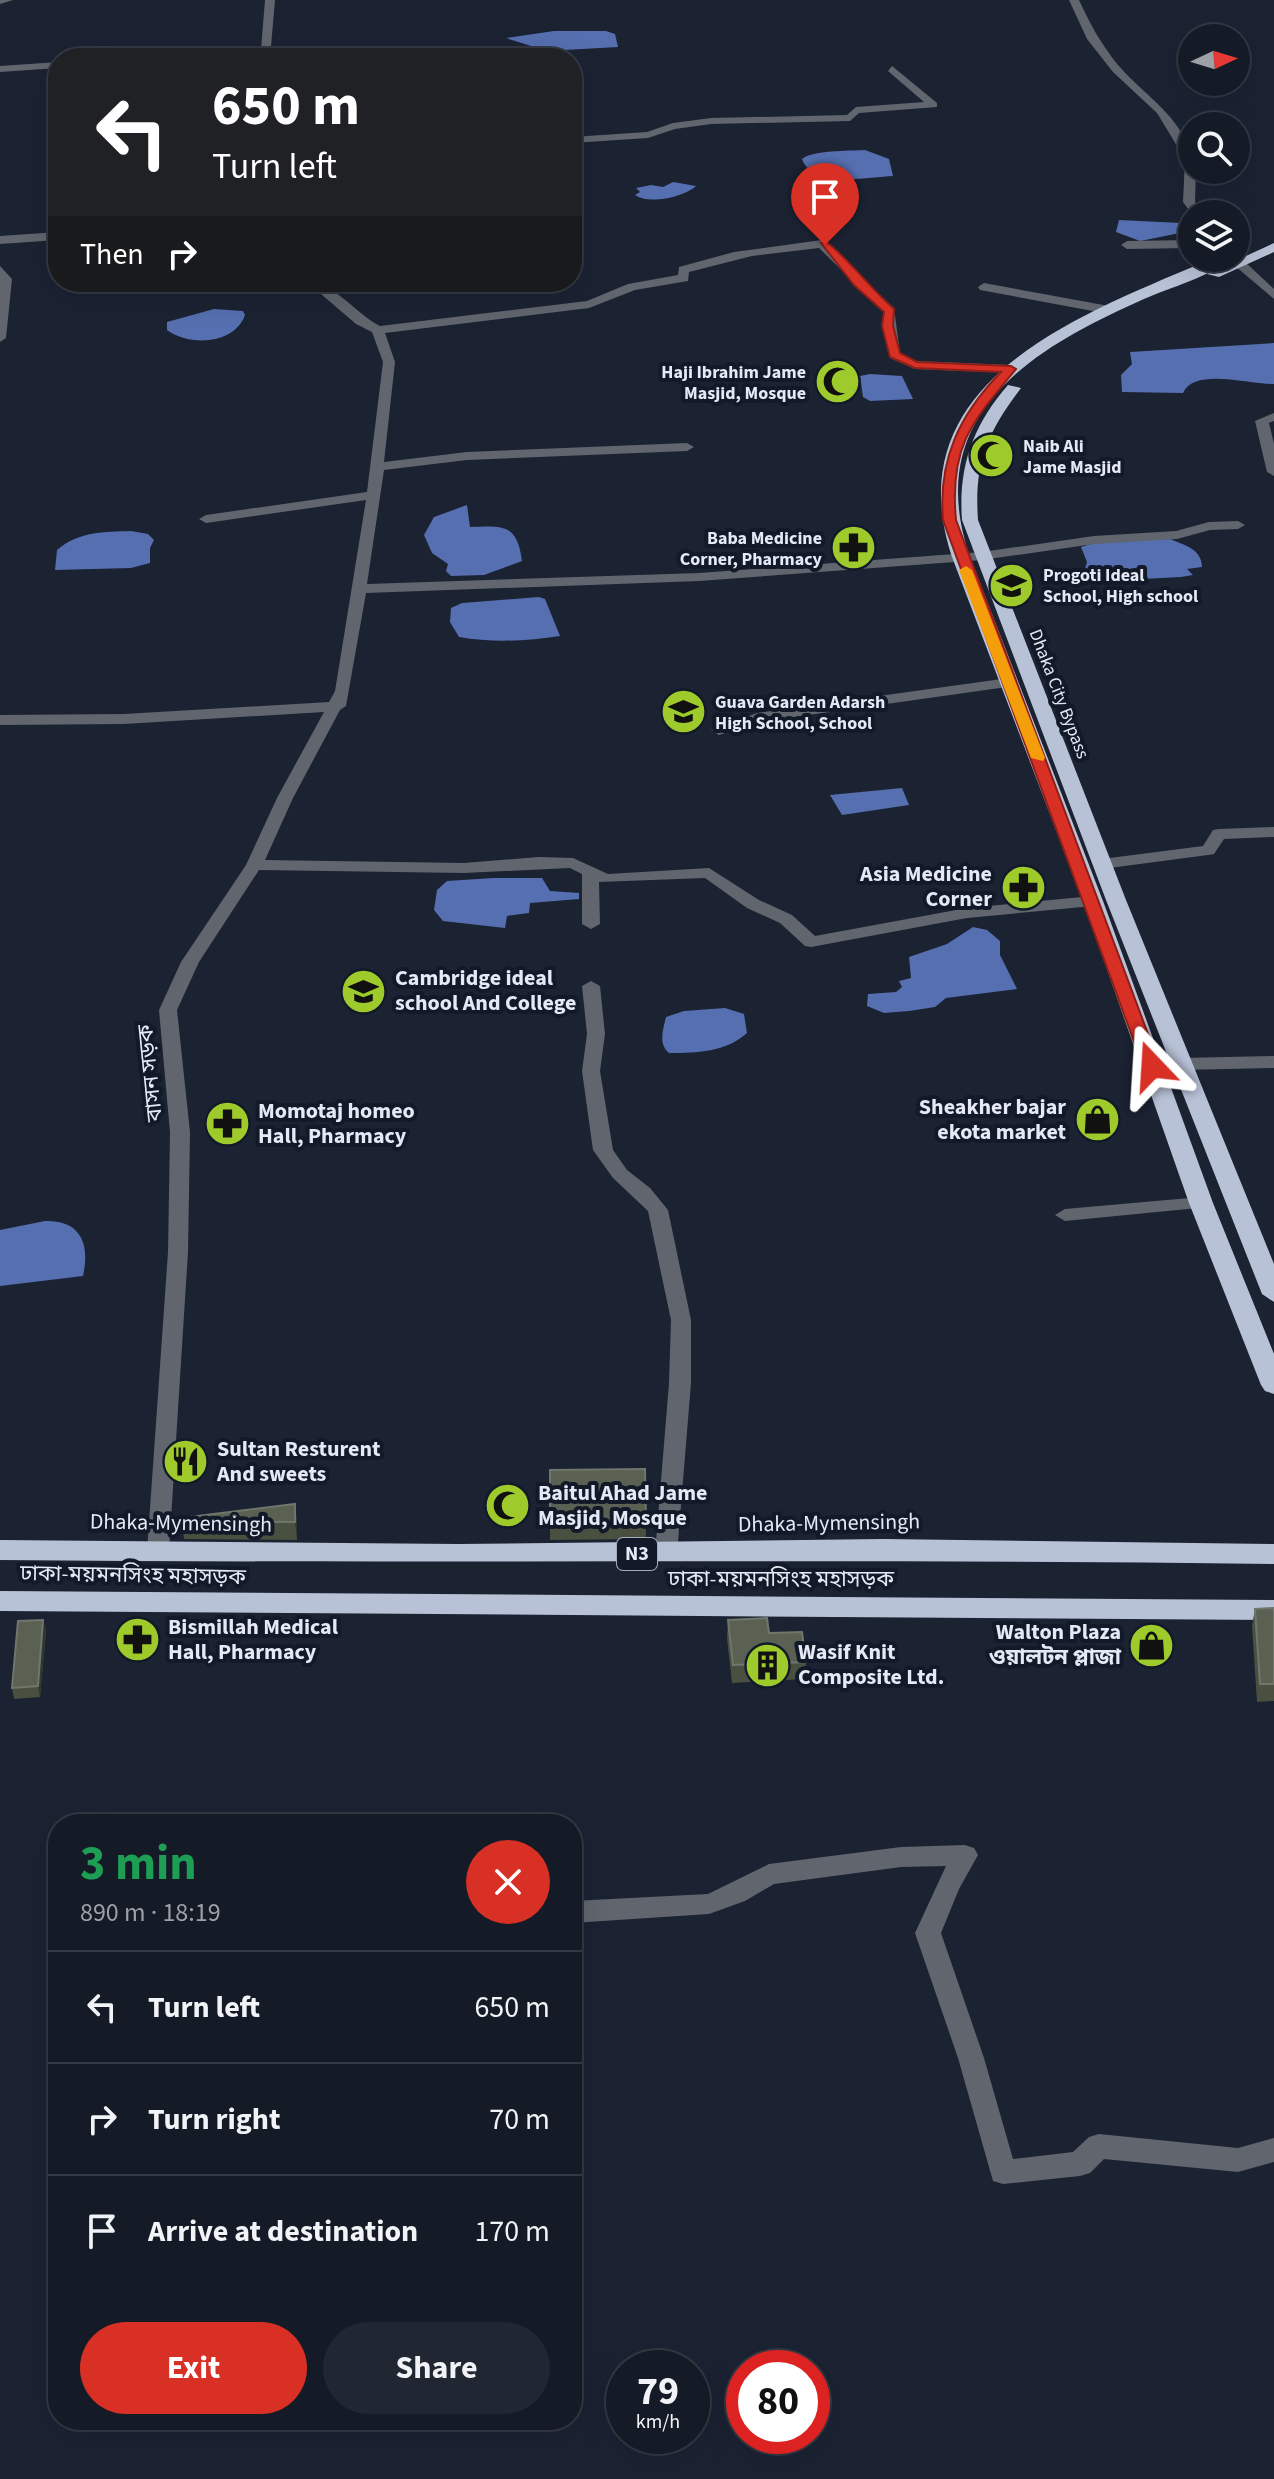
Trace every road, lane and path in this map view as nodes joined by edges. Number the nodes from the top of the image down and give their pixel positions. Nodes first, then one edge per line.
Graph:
1 (8, 0) edge
2 (270, 0) edge
3 (1074, 0) edge
4 (0, 1) edge
5 (267, 48) edge
6 (48, 66) edge
7 (0, 69) edge
8 (892, 69) dead end
9 (582, 139) edge
10 (1189, 200) edge
11 (1274, 236) edge
12 (48, 237) edge
13 (1, 244) edge
14 (1178, 244) edge
15 (1127, 245) dead end
16 (1274, 247) edge
17 (1250, 248) edge
18 (1250, 253) edge
19 (0, 270) edge
20 (1198, 272) edge
21 (1204, 272) edge
22 (1245, 272) edge
23 (984, 287) dead end
24 (325, 292) edge
25 (1274, 295) edge
26 (1109, 310) junction
27 (378, 330) junction
28 (0, 338) edge
29 (1011, 369) junction
30 (1274, 417) edge
31 (687, 447) dead end
32 (377, 467) junction
33 (1274, 472) edge
34 (374, 495) junction
35 (206, 519) dead end
36 (1238, 525) dead end
37 (982, 556) junction
38 (961, 557) junction
39 (359, 589) junction
40 (1009, 683) junction
41 (338, 706) junction
42 (0, 720) edge
43 (719, 730) dead end
44 (1274, 832) edge
45 (1102, 864) junction
46 (254, 865) junction
47 (590, 872) junction
48 (1093, 901) junction
49 (591, 924) dead end
50 (591, 986) dead end
51 (1274, 1062) edge
52 (1181, 1064) junction
53 (1201, 1203) junction
54 (1065, 1215) dead end
55 (1274, 1294) edge
56 (1274, 1385) edge
57 (0, 1550) edge
58 (158, 1551) junction
59 (666, 1554) junction
60 (1274, 1554) edge
61 (0, 1601) edge
62 (1274, 1610) edge
63 (582, 1911) edge
64 (1274, 2150) edge

1 - 4 street
2 - 5 street
3 - 10 street
6 - 7 street
8 - 9 street
11 - 17 highway
12 - 13 street
14 - 15 street
16 - 18 highway, Dhaka City Bypass
19 - 28 street
20 - 26 highway
21 - 37 highway, Dhaka City Bypass
22 - 25 street
23 - 26 street
24 - 27 street
26 - 29 highway
27 - 29 street
27 - 32 street, বাসন সড়ক
29 - 38 highway
30 - 33 street
31 - 32 street
32 - 34 street, বাসন সড়ক
34 - 35 street
34 - 39 street, বাসন সড়ক
36 - 37 street
37 - 38 street
37 - 45 highway, Dhaka City Bypass
38 - 39 street
38 - 40 highway
39 - 41 street, বাসন সড়ক
40 - 43 street
40 - 48 highway
41 - 42 street
41 - 46 street, বাসন সড়ক
44 - 45 street
45 - 52 highway, Dhaka City Bypass
46 - 47 street
46 - 58 street, বাসন সড়ক
47 - 48 street
47 - 49 street
48 - 53 highway
50 - 59 street
51 - 52 street
52 - 55 highway, Dhaka City Bypass
53 - 54 street
53 - 56 highway
57 - 58 highway, Dhaka-Mymensingh / N3
58 - 59 highway, Dhaka-Mymensingh / N3
59 - 60 highway, Dhaka-Mymensingh / N3
61 - 62 highway, ঢাকা-ময়মনসিংহ মহাসড়ক
63 - 64 street

